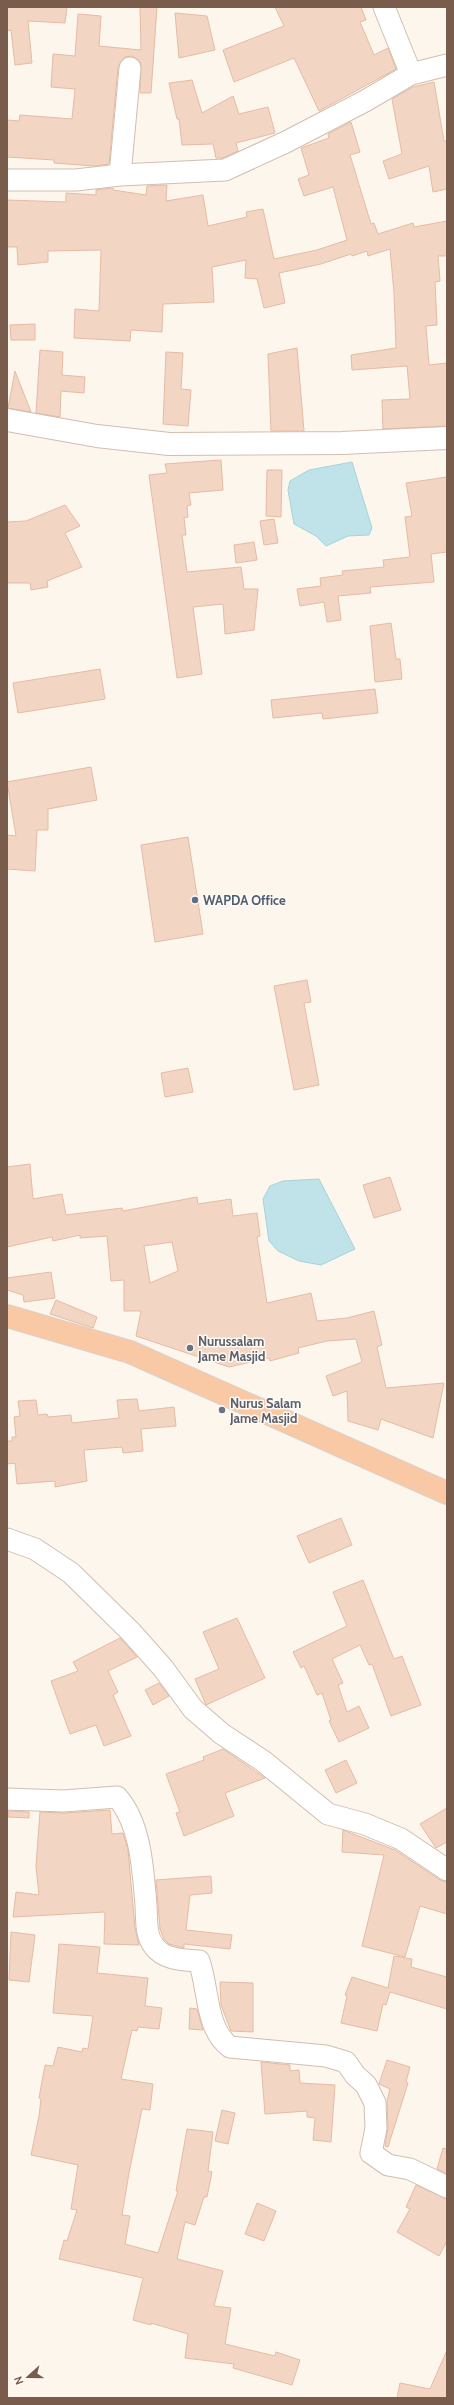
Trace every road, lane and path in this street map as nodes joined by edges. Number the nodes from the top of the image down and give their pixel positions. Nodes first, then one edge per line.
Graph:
1 (384, 7) edge
2 (447, 65) edge
3 (130, 68) dead end
4 (411, 74) junction
5 (120, 175) junction
6 (7, 180) edge
7 (7, 420) edge
8 (447, 438) edge
9 (7, 1316) edge
10 (447, 1493) edge
11 (7, 1539) edge
12 (7, 1799) edge
13 (447, 1870) edge
14 (447, 2188) edge

1 - 4 street
2 - 4 street
3 - 5 street
4 - 5 street
5 - 6 street
7 - 8 street
9 - 10 highway
11 - 13 street
12 - 14 street

